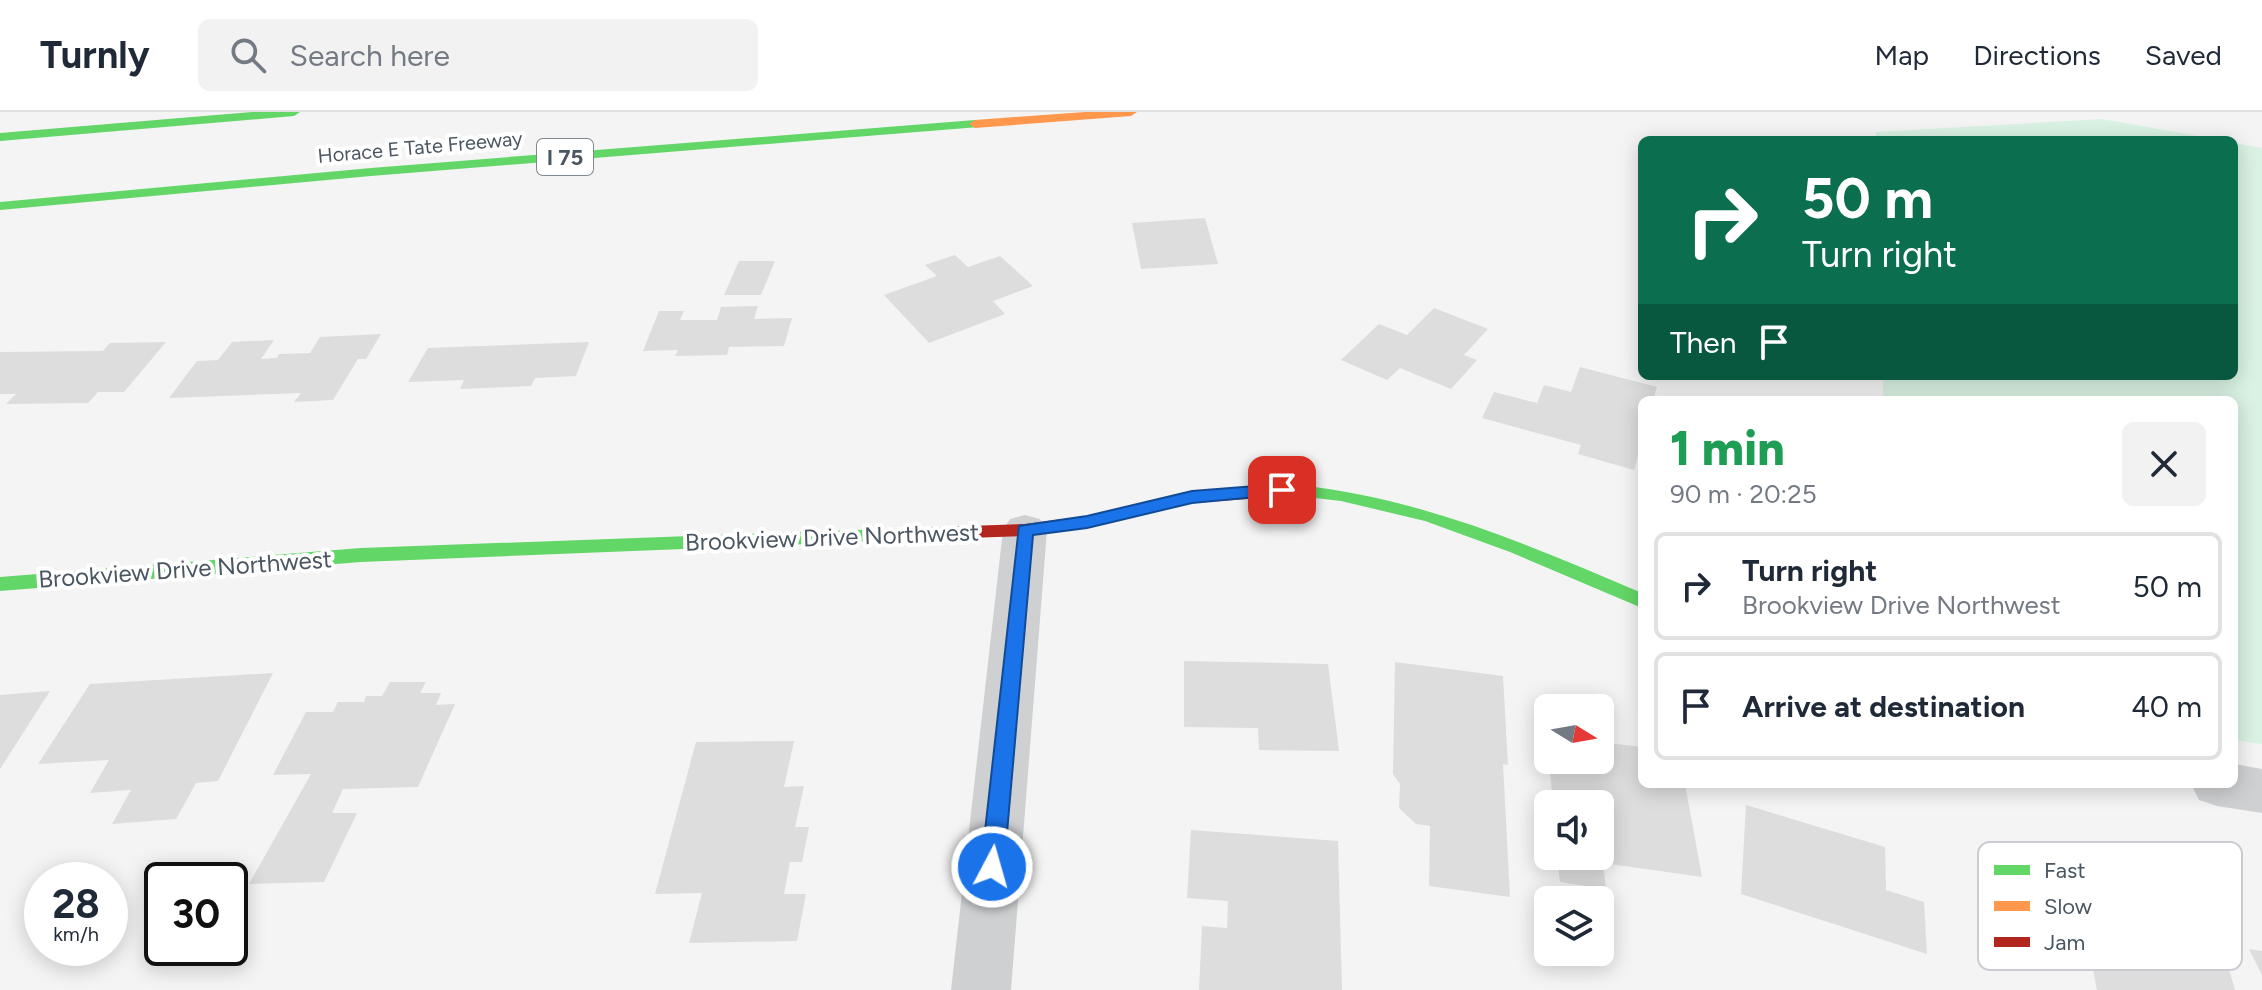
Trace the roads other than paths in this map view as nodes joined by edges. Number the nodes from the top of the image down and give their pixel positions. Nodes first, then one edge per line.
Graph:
1 (294, 112) edge
2 (1131, 112) edge
3 (0, 137) edge
4 (0, 206) edge
5 (1025, 530) junction
6 (0, 584) edge
7 (1638, 599) edge
8 (2238, 787) edge
9 (2262, 791) edge
10 (981, 990) edge

1 - 3 main road
2 - 4 main road, Horace E Tate Freeway / I 75
5 - 6 main road, Brookview Drive Northwest
5 - 7 main road, Brookview Drive Northwest
5 - 10 street
8 - 9 street

